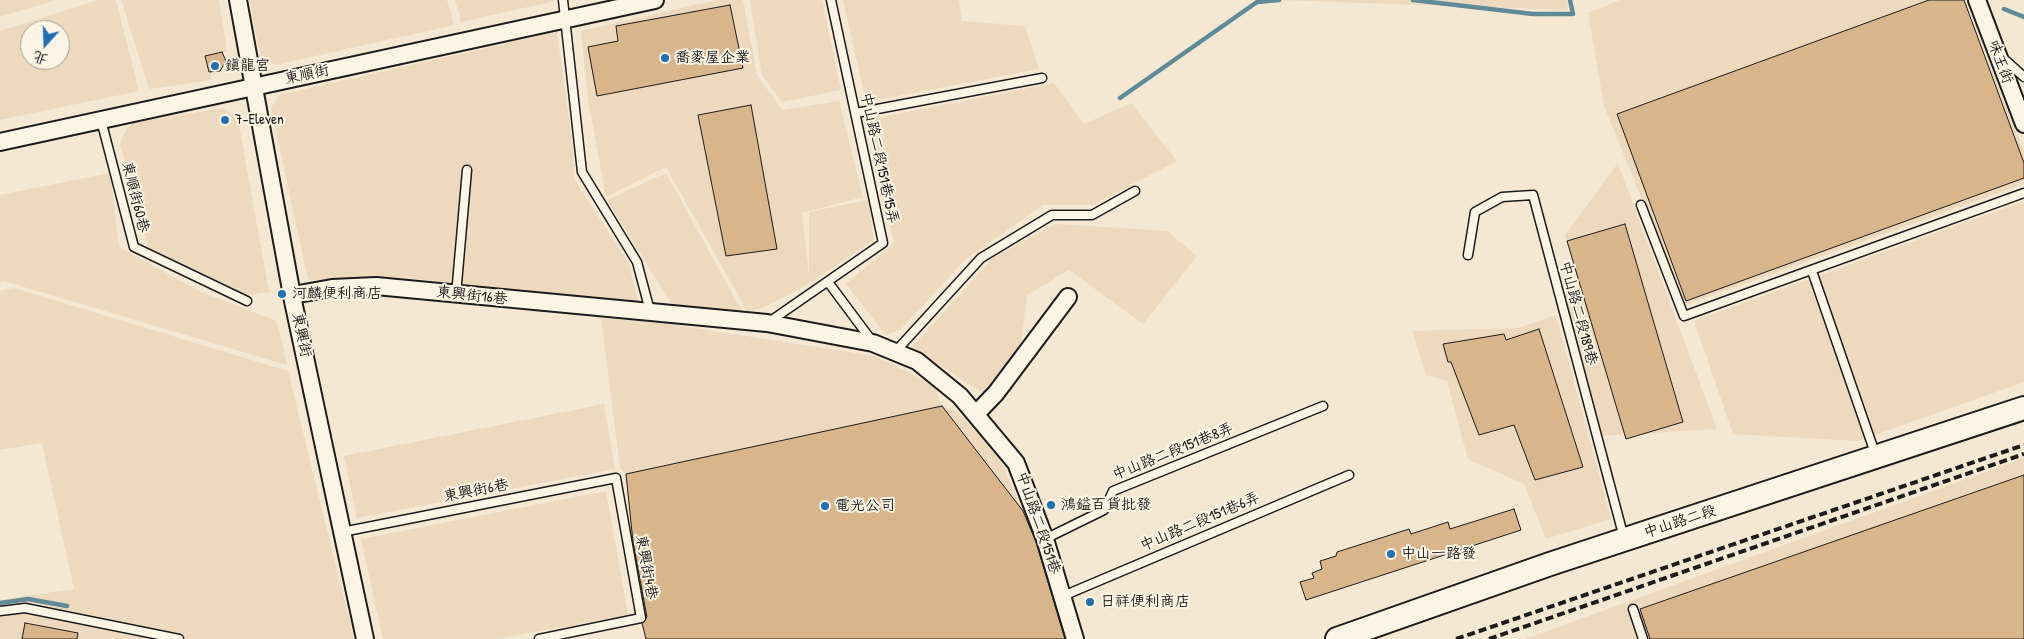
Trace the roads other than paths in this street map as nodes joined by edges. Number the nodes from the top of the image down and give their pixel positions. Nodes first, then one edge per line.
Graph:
1 (238, 0) edge
2 (563, 0) edge
3 (655, 0) edge
4 (831, 0) edge
5 (1977, 0) edge
6 (566, 20) junction
7 (1997, 53) junction
8 (2024, 77) edge
9 (1042, 78) dead end
10 (253, 86) junction
11 (856, 113) junction
12 (101, 120) junction
13 (2024, 124) edge
14 (0, 142) edge
15 (467, 170) dead end
16 (1135, 191) dead end
17 (2024, 193) edge
18 (1640, 205) dead end
19 (1468, 255) dead end
20 (1812, 271) junction
21 (828, 282) junction
22 (293, 295) junction
23 (456, 295) junction
24 (1068, 297) dead end
25 (247, 301) dead end
26 (651, 313) junction
27 (767, 324) junction
28 (873, 343) junction
29 (895, 352) junction
30 (1323, 406) dead end
31 (2024, 408) edge
32 (976, 414) junction
33 (1877, 458) junction
34 (1349, 474) dead end
35 (616, 478) joint
36 (342, 532) junction
37 (1045, 539) junction
38 (1625, 540) junction
39 (1063, 596) junction
40 (1633, 609) dead end
41 (0, 612) edge
42 (179, 639) edge
43 (364, 639) edge
44 (539, 639) edge
45 (1075, 639) edge
46 (1337, 639) edge
47 (1643, 639) edge

1 - 10 street, 東興街
2 - 6 lane
3 - 6 street, 東順街
4 - 11 lane, 中山路二段151巷15弄
5 - 7 street, 味王街
6 - 10 street, 東順街
6 - 26 lane
7 - 8 lane
7 - 13 street, 味王街
9 - 11 lane
10 - 12 street, 東順街
10 - 22 street, 東興街
11 - 21 lane, 中山路二段151巷15弄
12 - 14 street, 東順街
12 - 25 lane, 東順街60巷
15 - 23 lane
16 - 29 lane
17 - 20 lane
18 - 20 lane
19 - 38 lane, 中山路二段189巷
20 - 33 lane
21 - 27 lane, 中山路二段151巷15弄
21 - 28 lane
22 - 23 street, 東興街16巷
22 - 36 street, 東興街
23 - 26 street, 東興街16巷
24 - 32 street
26 - 27 street, 東興街16巷
27 - 28 street, 中山路二段151巷
28 - 29 street, 中山路二段151巷
29 - 32 street, 中山路二段151巷
30 - 37 lane, 中山路二段151巷8弄
31 - 33 main road, 中山路二段
32 - 37 street, 中山路二段151巷
33 - 38 main road, 中山路二段
34 - 39 lane, 中山路二段151巷6弄
35 - 36 lane, 東興街6巷
35 - 44 lane, 東興街4巷
36 - 43 street, 東興街
37 - 39 street, 中山路二段151巷
38 - 46 main road, 中山路二段
39 - 45 street, 中山路二段151巷
40 - 47 lane
41 - 42 lane

